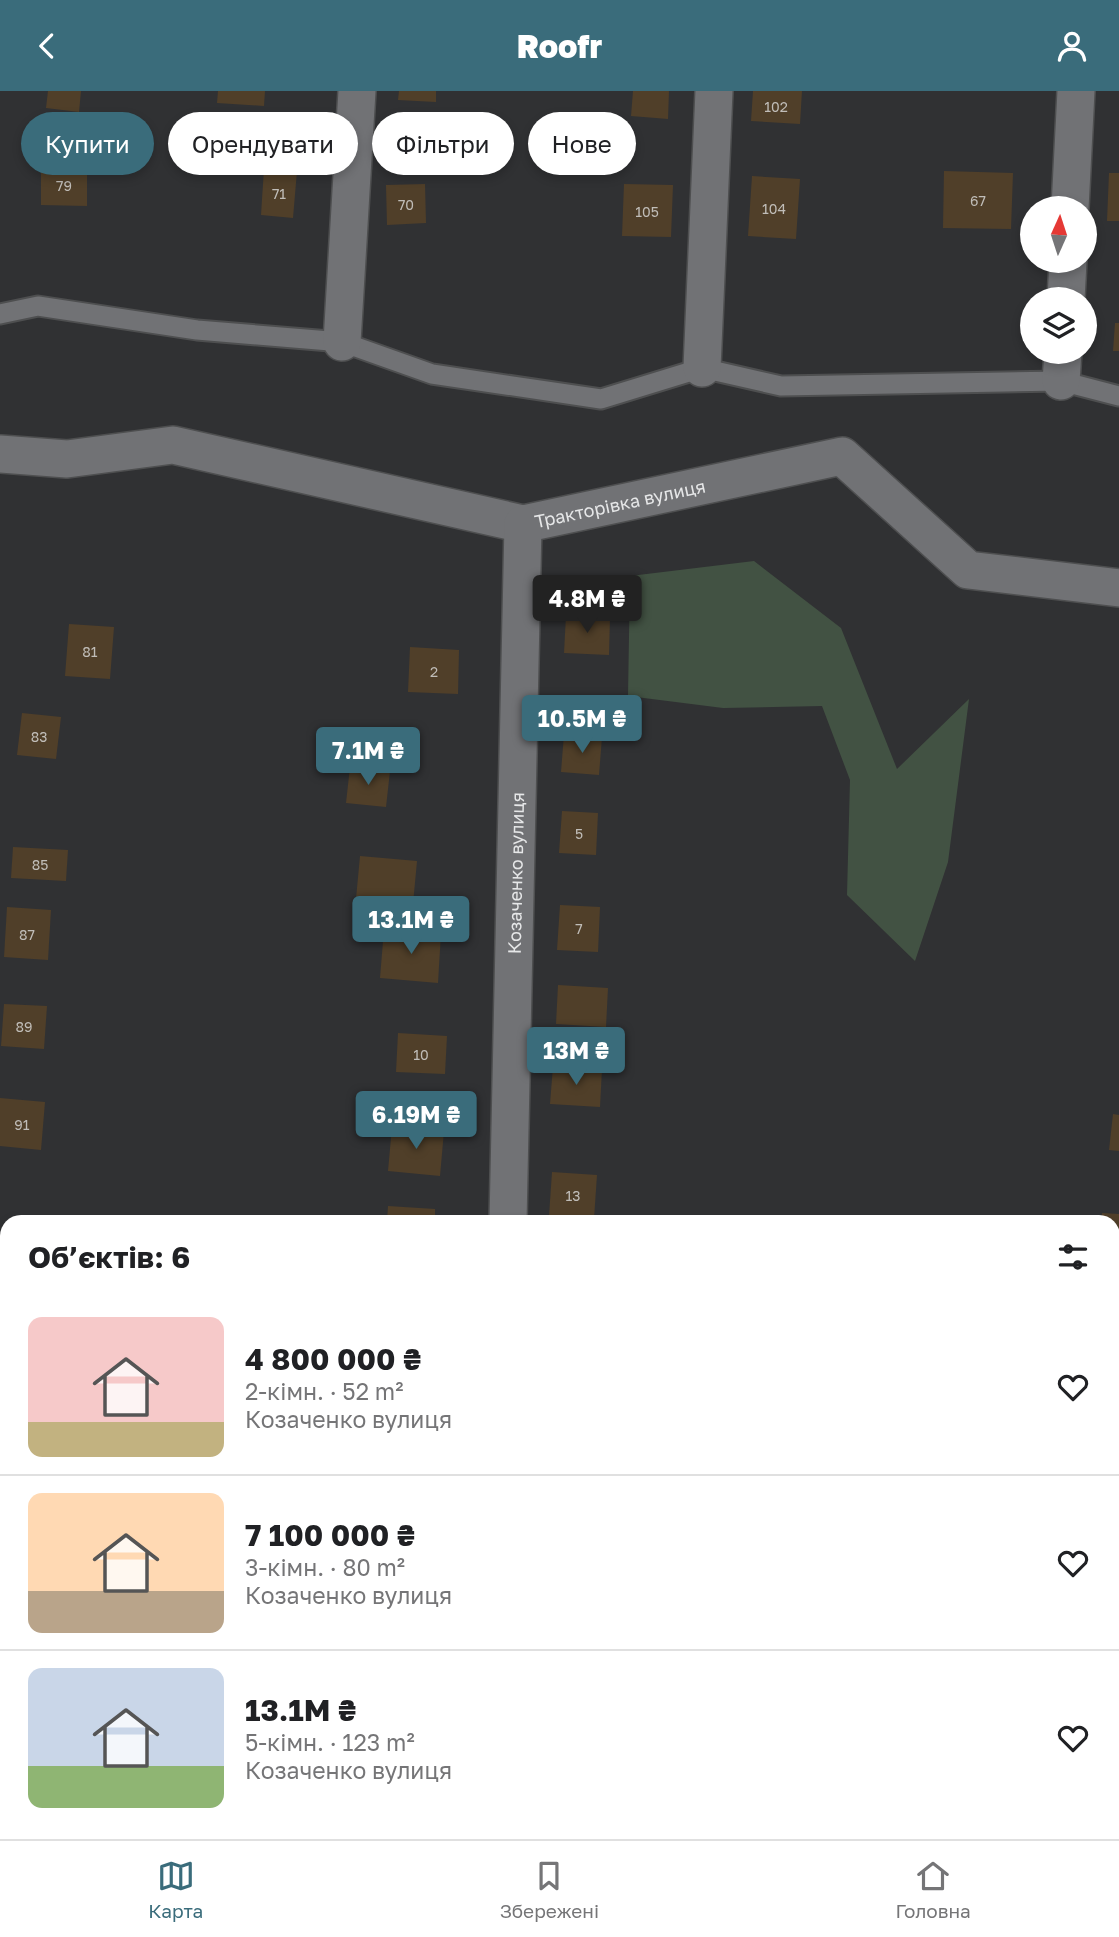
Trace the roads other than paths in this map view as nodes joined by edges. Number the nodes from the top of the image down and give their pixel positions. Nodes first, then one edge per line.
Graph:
1 (357, 91) edge
2 (714, 91) edge
3 (1076, 91) edge
4 (1071, 196) edge
5 (0, 314) edge
6 (342, 342) junction
7 (1062, 366) edge
8 (702, 368) junction
9 (1119, 396) edge
10 (0, 454) edge
11 (523, 524) junction
12 (1119, 588) edge
13 (508, 1215) edge

1 - 6 street
2 - 8 street
3 - 4 street
5 - 6 lane
6 - 8 lane
7 - 8 lane
7 - 9 lane
10 - 11 street, Тракторівка вулиця
11 - 12 street, Тракторівка вулиця
11 - 13 street, Козаченко вулиця

